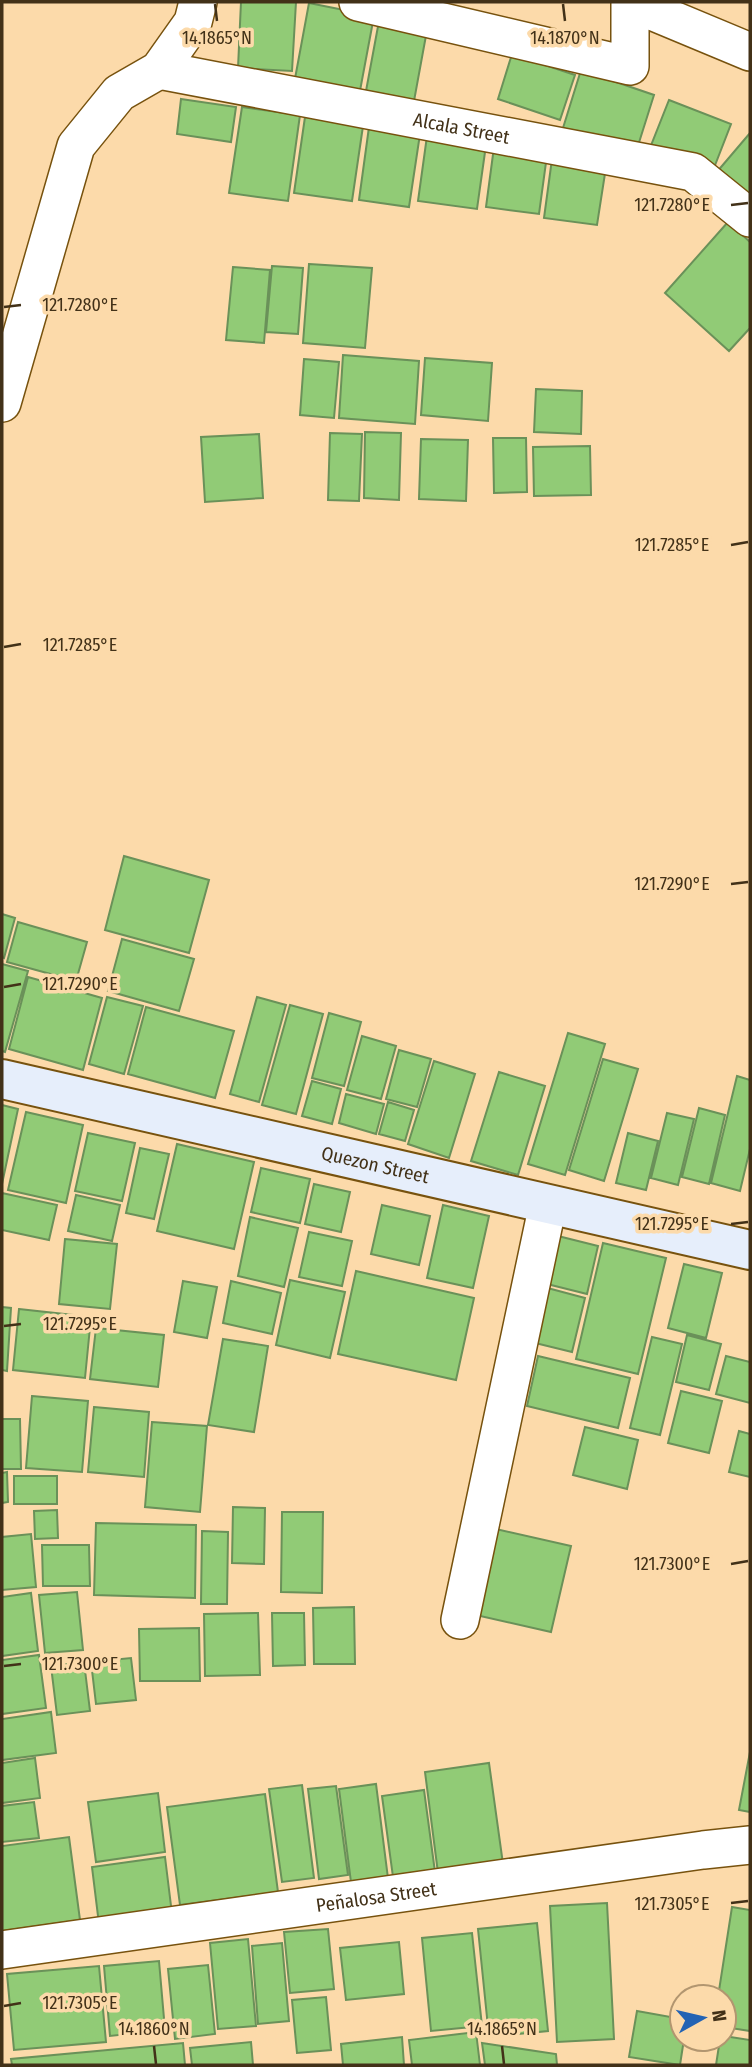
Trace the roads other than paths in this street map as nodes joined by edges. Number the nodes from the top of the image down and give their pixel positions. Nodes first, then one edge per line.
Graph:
1 (198, 2) edge
2 (358, 2) edge
3 (750, 52) edge
4 (159, 70) junction
5 (750, 218) edge
6 (2, 403) edge
7 (2, 1079) edge
8 (548, 1204) junction
9 (750, 1250) edge
10 (460, 1620) dead end
11 (750, 1845) edge
12 (2, 1950) edge

1 - 4 street
2 - 3 street
4 - 5 street, Alcala Street
4 - 6 street
7 - 8 main road, Quezon Street
8 - 9 main road, Quezon Street
8 - 10 street
11 - 12 street, Peñalosa Street

